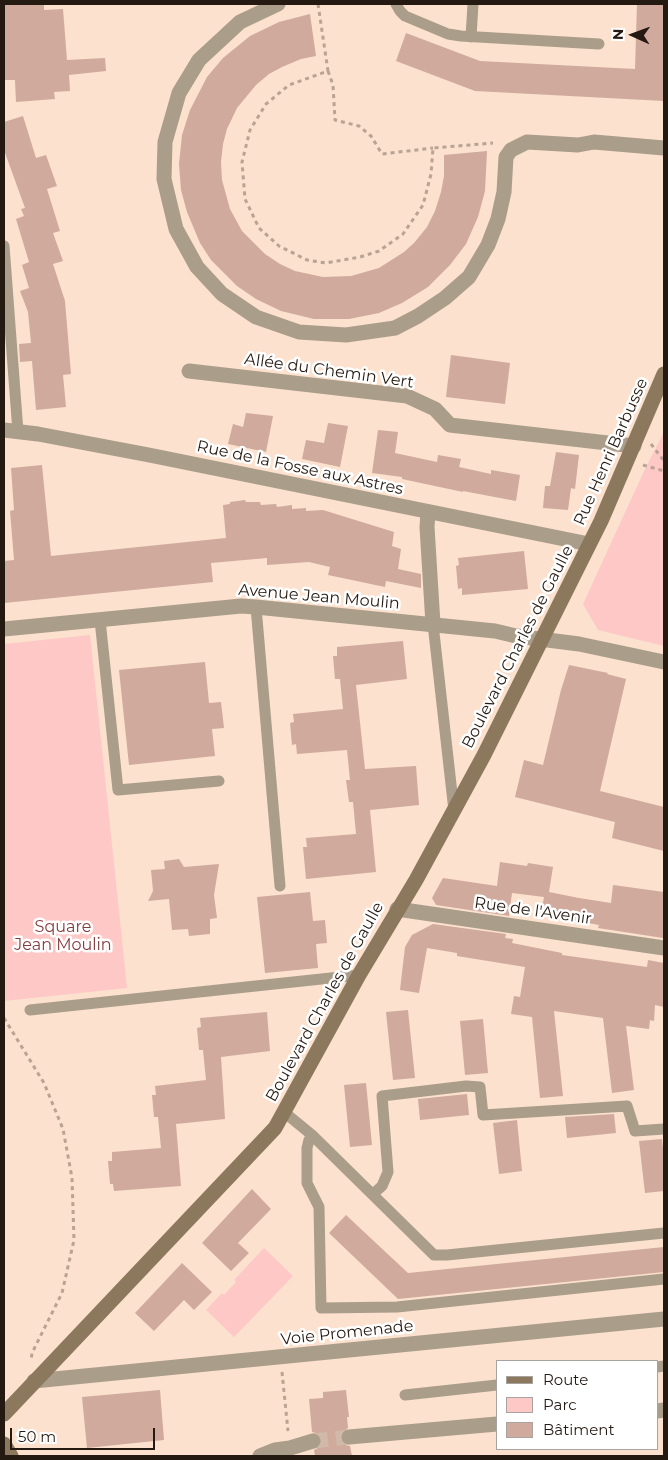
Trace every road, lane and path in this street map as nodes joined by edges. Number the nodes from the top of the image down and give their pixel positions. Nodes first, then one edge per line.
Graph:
1 (278, 4) edge
2 (318, 4) edge
3 (396, 4) edge
4 (472, 4) edge
5 (471, 37) junction
6 (599, 44) dead end
7 (328, 71) junction
8 (493, 143) dead end
9 (433, 148) junction
10 (664, 148) edge
11 (4, 246) edge
12 (189, 371) dead end
13 (664, 374) edge
14 (11, 431) edge
15 (634, 446) junction
16 (628, 460) junction
17 (664, 471) edge
18 (428, 512) junction
19 (589, 544) junction
20 (256, 607) junction
21 (100, 620) junction
22 (434, 624) junction
23 (4, 629) edge
24 (541, 640) junction
25 (664, 662) edge
26 (219, 780) dead end
27 (454, 810) junction
28 (280, 886) dead end
29 (398, 909) junction
30 (664, 948) edge
31 (359, 975) junction
32 (30, 1010) dead end
33 (4, 1018) edge
34 (284, 1112) junction
35 (664, 1128) edge
36 (312, 1135) junction
37 (373, 1194) junction
38 (664, 1233) edge
39 (664, 1279) edge
40 (664, 1319) edge
41 (281, 1357) junction
42 (32, 1383) junction
43 (496, 1385) edge
44 (405, 1395) dead end
45 (4, 1414) edge
46 (496, 1424) edge
47 (349, 1437) tunnel mouth
48 (313, 1441) tunnel mouth
49 (4, 1444) edge
50 (290, 1448) junction
51 (11, 1456) edge
52 (260, 1456) edge

1 - 10 street
2 - 7 path
3 - 5 lane
4 - 5 lane
5 - 6 lane
7 - 9 path
7 - 9 path
8 - 9 path
11 - 14 lane
12 - 15 street, Allée du Chemin Vert
13 - 15 main road, Rue Henri Barbusse
14 - 18 street, Rue de la Fosse aux Astres
15 - 16 main road, Rue Henri Barbusse
16 - 17 path
16 - 19 main road, Rue Henri Barbusse
18 - 19 street, Rue de la Fosse aux Astres
18 - 22 street
19 - 24 main road, Boulevard Charles de Gaulle
20 - 21 street, Avenue Jean Moulin
20 - 22 street, Avenue Jean Moulin
20 - 28 lane
21 - 23 street, Avenue Jean Moulin
21 - 26 lane
22 - 24 street, Avenue Jean Moulin
22 - 27 lane
24 - 25 street, Avenue Jean Moulin
24 - 27 main road, Boulevard Charles de Gaulle
27 - 29 main road, Boulevard Charles de Gaulle
29 - 30 street, Rue de l'Avenir
29 - 31 main road, Boulevard Charles de Gaulle
31 - 32 lane
31 - 34 main road, Boulevard Charles de Gaulle
33 - 42 path
34 - 36 lane
34 - 42 main road, Boulevard Charles de Gaulle
35 - 37 lane
36 - 37 lane
36 - 39 lane
37 - 38 lane
40 - 41 street, Voie Promenade
41 - 42 street, Voie Promenade
41 - 50 path
42 - 45 main road, Boulevard Charles de Gaulle
43 - 44 lane
46 - 47 street
48 - 50 street
49 - 51 main road
50 - 52 street

